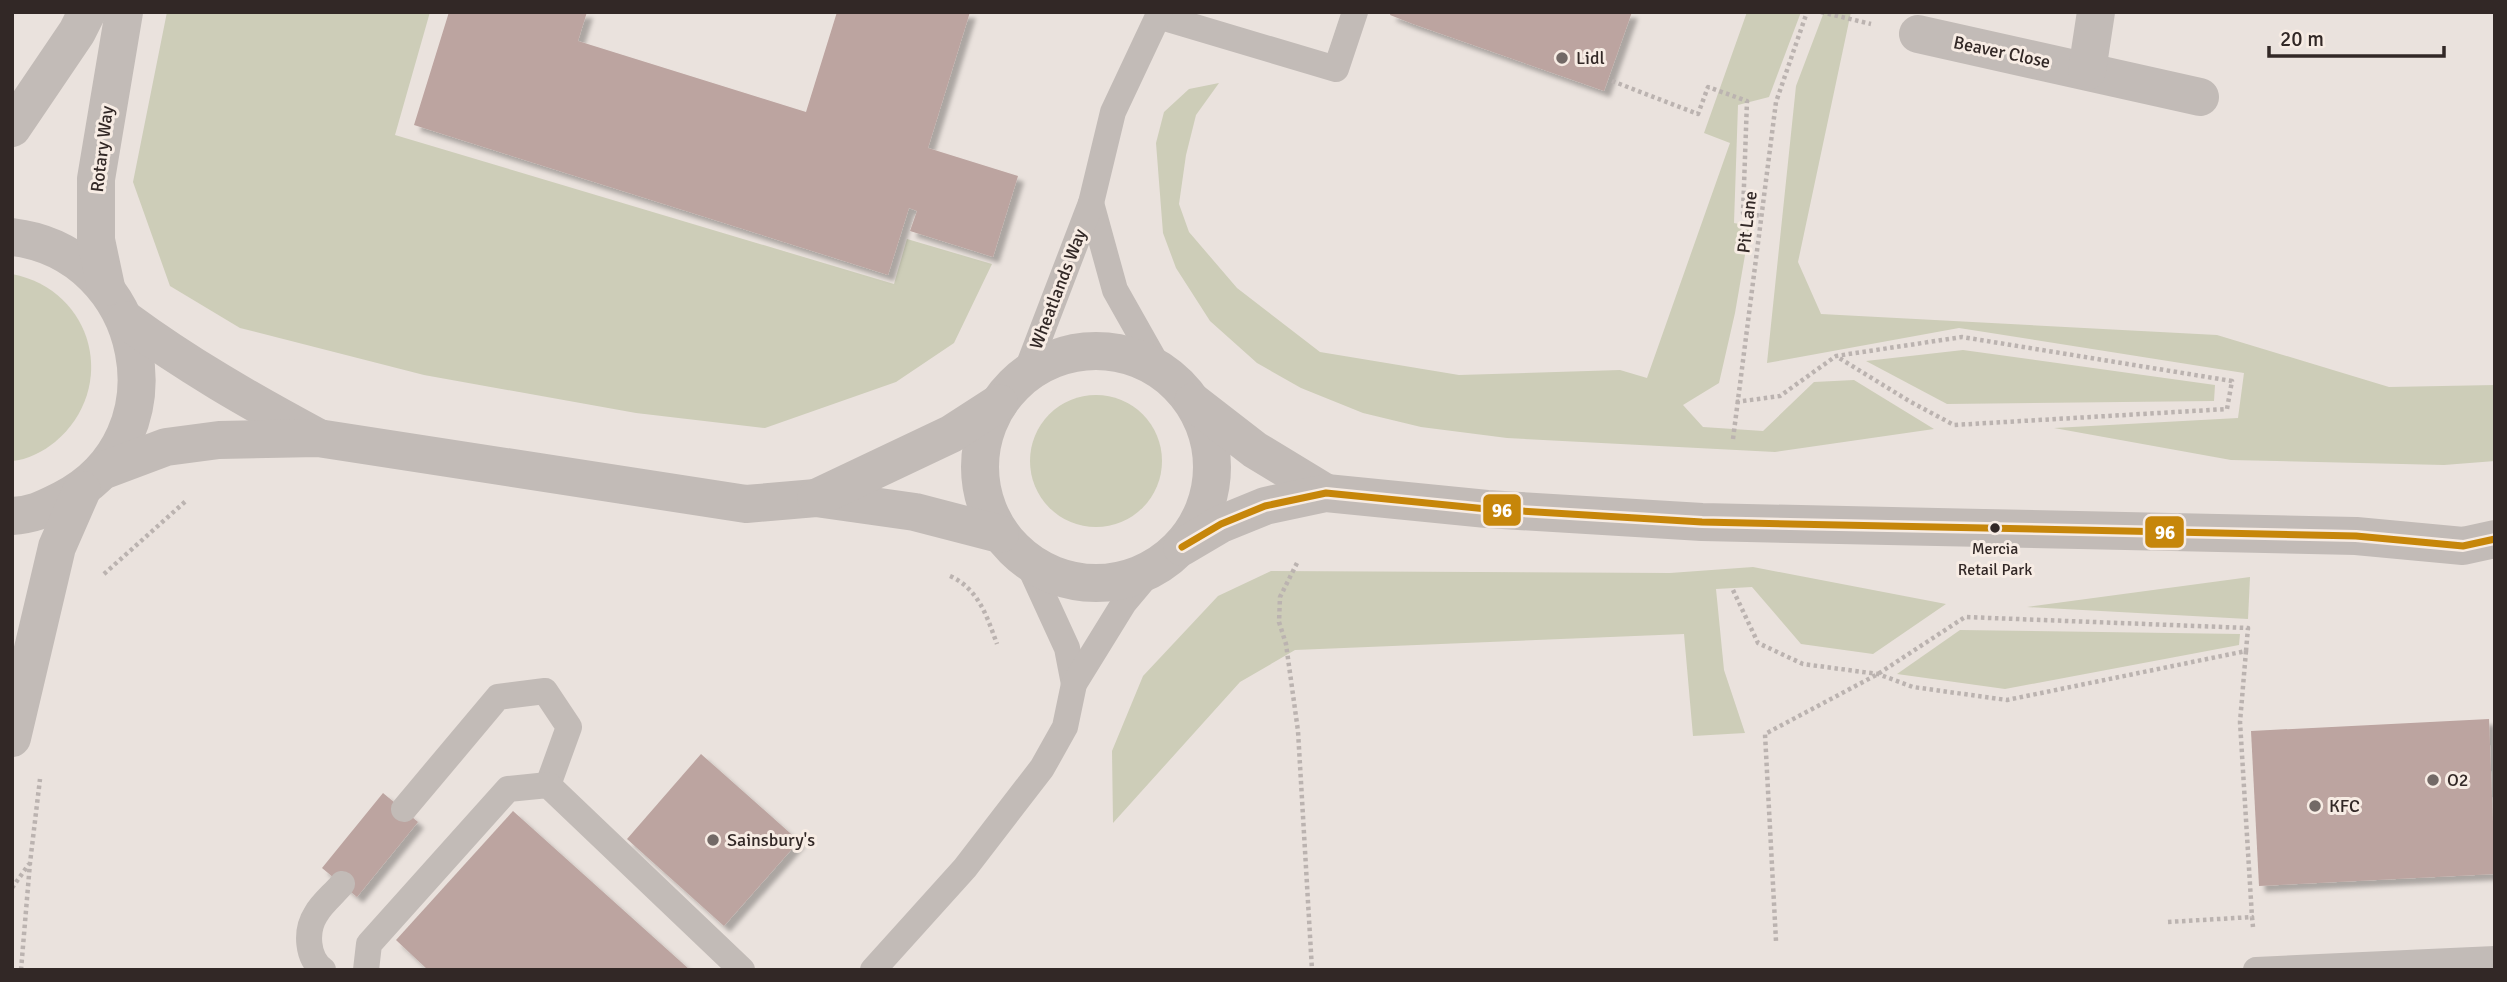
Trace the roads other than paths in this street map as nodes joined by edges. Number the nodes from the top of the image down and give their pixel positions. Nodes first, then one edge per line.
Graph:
1 (87, 12) edge
2 (124, 12) edge
3 (1355, 12) edge
4 (2096, 12) edge
5 (1159, 14) edge
6 (1918, 34) dead end
7 (2087, 71) junction
8 (2200, 97) dead end
9 (12, 128) edge
10 (1091, 203) junction
11 (12, 237) edge
12 (106, 287) junction
13 (126, 320) junction
14 (1159, 368) junction
15 (1025, 375) junction
16 (1193, 402) junction
17 (999, 403) junction
18 (318, 438) junction
19 (92, 480) junction
20 (1326, 493) junction
21 (817, 498) junction
22 (12, 516) edge
23 (1000, 534) junction
24 (2479, 542) edge
25 (1182, 547) junction
26 (1028, 563) junction
27 (2495, 565) edge
28 (1150, 572) junction
29 (1074, 684) junction
30 (12, 738) edge
31 (548, 785) junction
32 (404, 809) dead end
33 (342, 884) dead end
34 (2495, 959) edge
35 (323, 970) edge
36 (366, 970) edge
37 (742, 970) edge
38 (873, 970) edge
39 (2256, 970) edge

1 - 9 street
2 - 12 street, Rotary Way
3 - 5 lane
4 - 7 street
5 - 10 lane, Wheatlands Way
6 - 7 street, Beaver Close
7 - 8 street, Beaver Close
10 - 14 lane, Wheatlands Way
10 - 15 lane, Wheatlands Way
11 - 12 street
12 - 13 street
13 - 18 street
13 - 19 street
14 - 15 street
14 - 16 street
15 - 17 street
16 - 20 street
16 - 25 street
17 - 21 street
17 - 23 street
18 - 19 street
18 - 21 street
19 - 22 street
19 - 30 street
20 - 24 street
20 - 25 street
21 - 23 street
23 - 26 street
24 - 27 street
25 - 28 street
26 - 28 street
26 - 29 lane
28 - 29 lane
29 - 38 lane
31 - 32 lane
31 - 36 lane
31 - 37 lane
33 - 35 lane
34 - 39 lane

